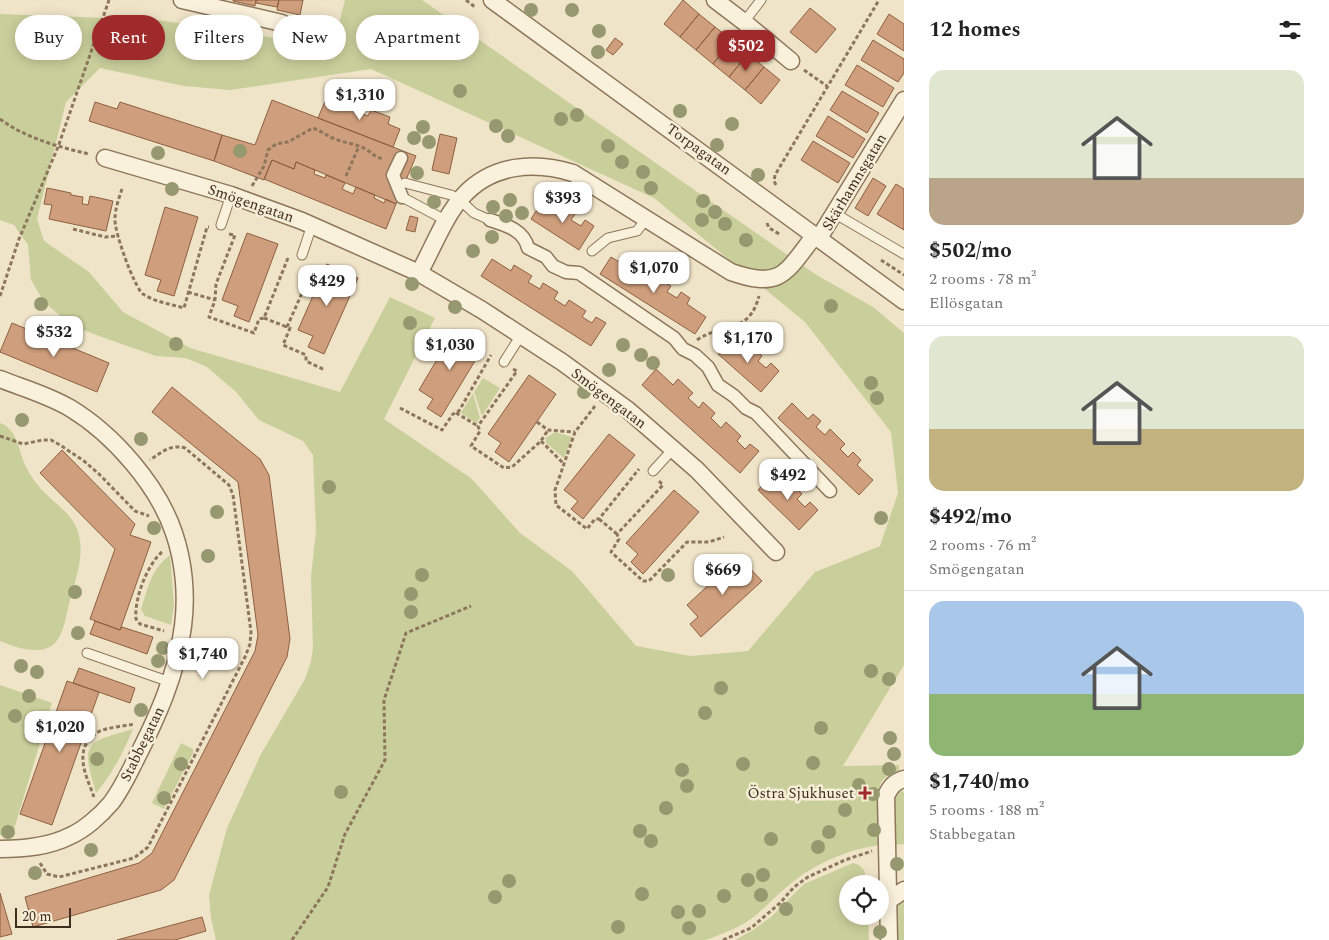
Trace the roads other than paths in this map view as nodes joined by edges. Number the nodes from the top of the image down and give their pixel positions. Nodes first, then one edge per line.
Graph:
1 (182, 0) edge
2 (492, 0) edge
3 (715, 0) edge
4 (762, 0) edge
5 (273, 21) edge
6 (744, 22) junction
7 (791, 61) road end
8 (904, 100) edge
9 (105, 158) road end
10 (400, 161) road end
11 (405, 182) dead end
12 (230, 195) junction
13 (402, 197) joint
14 (460, 200) junction
15 (834, 213) junction
16 (646, 219) junction
17 (490, 220) joint
18 (447, 221) junction
19 (312, 225) junction
20 (221, 229) road end
21 (817, 237) junction
22 (592, 251) dead end
23 (904, 254) edge
24 (299, 258) road end
25 (419, 273) junction
26 (904, 301) edge
27 (521, 335) junction
28 (504, 363) road end
29 (0, 379) edge
30 (672, 449) junction
31 (655, 475) road end
32 (830, 491) dead end
33 (776, 552) dead end
34 (87, 653) dead end
35 (170, 682) junction
36 (904, 780) edge
37 (0, 849) edge
38 (887, 875) edge
39 (904, 890) edge
40 (889, 900) edge
41 (889, 920) edge
42 (890, 940) edge

1 - 5 street
2 - 21 street, Torpagatan
3 - 6 street
4 - 6 lane
6 - 7 street
8 - 15 street, Skärhamnsgatan
9 - 12 street, Smögengatan
10 - 13 street
11 - 14 lane
12 - 19 street, Smögengatan
12 - 20 lane
13 - 18 lane
14 - 16 street
14 - 17 lane
14 - 18 street
15 - 21 street, Skärhamnsgatan
15 - 23 lane
16 - 21 street
16 - 22 lane
17 - 32 street
18 - 25 street
19 - 24 lane
19 - 25 street, Smögengatan
21 - 26 street, Torpagatan
25 - 27 street, Smögengatan
27 - 28 lane
27 - 30 street, Smögengatan
29 - 35 street, Stabbegatan
30 - 31 lane
30 - 33 street, Smögengatan
34 - 35 lane
35 - 37 street, Stabbegatan
36 - 38 street
39 - 40 street
41 - 42 street

